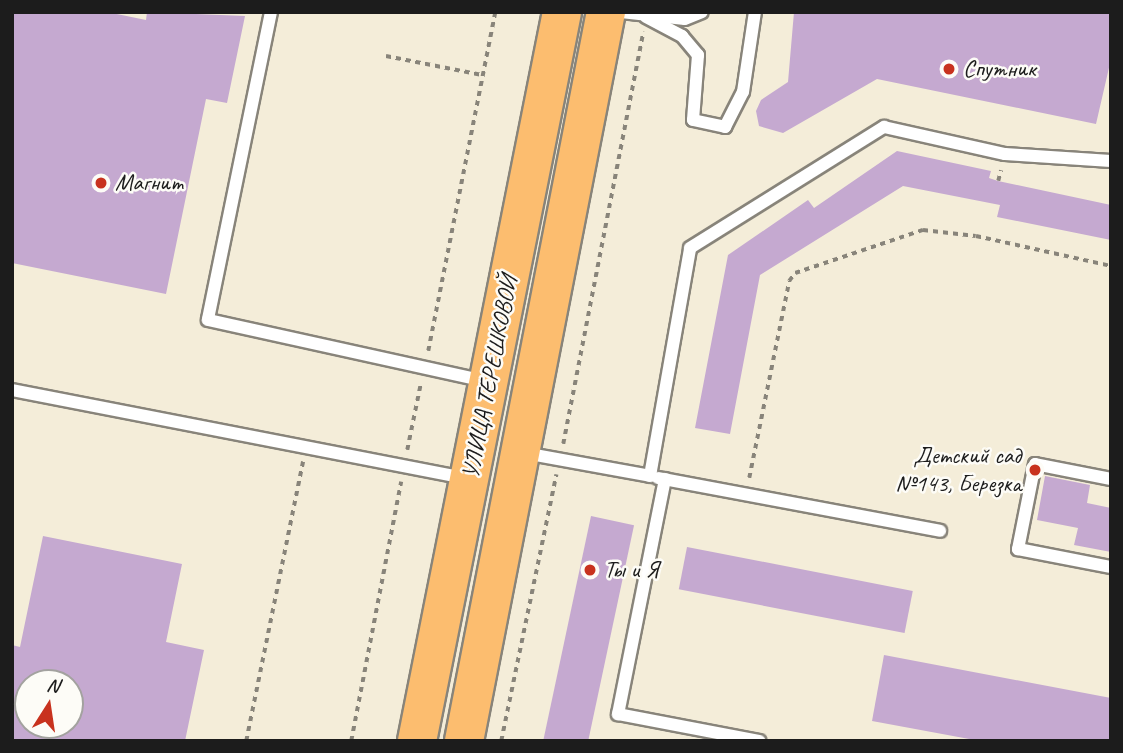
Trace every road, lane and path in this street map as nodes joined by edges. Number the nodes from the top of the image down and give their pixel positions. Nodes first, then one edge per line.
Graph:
1 (271, 12) edge
2 (562, 12) edge
3 (606, 12) edge
4 (621, 12) edge
5 (702, 12) edge
6 (755, 12) edge
7 (646, 17) junction
8 (386, 56) dead end
9 (482, 75) dead end
10 (1111, 161) edge
11 (1111, 266) edge
12 (489, 382) junction
13 (12, 390) edge
14 (306, 447) junction
15 (520, 453) junction
16 (560, 457) junction
17 (650, 476) junction
18 (469, 479) junction
19 (665, 479) junction
20 (1111, 479) edge
21 (746, 494) junction
22 (940, 531) dead end
23 (1111, 567) edge
24 (687, 734) edge
25 (246, 741) edge
26 (417, 741) edge
27 (464, 741) edge
28 (501, 741) edge
29 (759, 741) edge

1 - 12 lane
2 - 12 main road, УЛИЦА ТЕРЕШКОВОЙ
3 - 15 main road, УЛИЦА ТЕРЕШКОВОЙ
4 - 7 lane
5 - 7 lane
6 - 7 lane
7 - 16 path
8 - 9 path
10 - 17 lane
11 - 21 path
12 - 18 main road, УЛИЦА ТЕРЕШКОВОЙ
13 - 14 lane
14 - 18 lane
14 - 25 path
15 - 16 lane
15 - 27 main road, УЛИЦА ТЕРЕШКОВОЙ
16 - 17 lane
16 - 28 path
17 - 19 lane
18 - 26 main road, УЛИЦА ТЕРЕШКОВОЙ
19 - 21 lane
19 - 24 lane
20 - 23 lane
21 - 22 lane
24 - 29 lane

